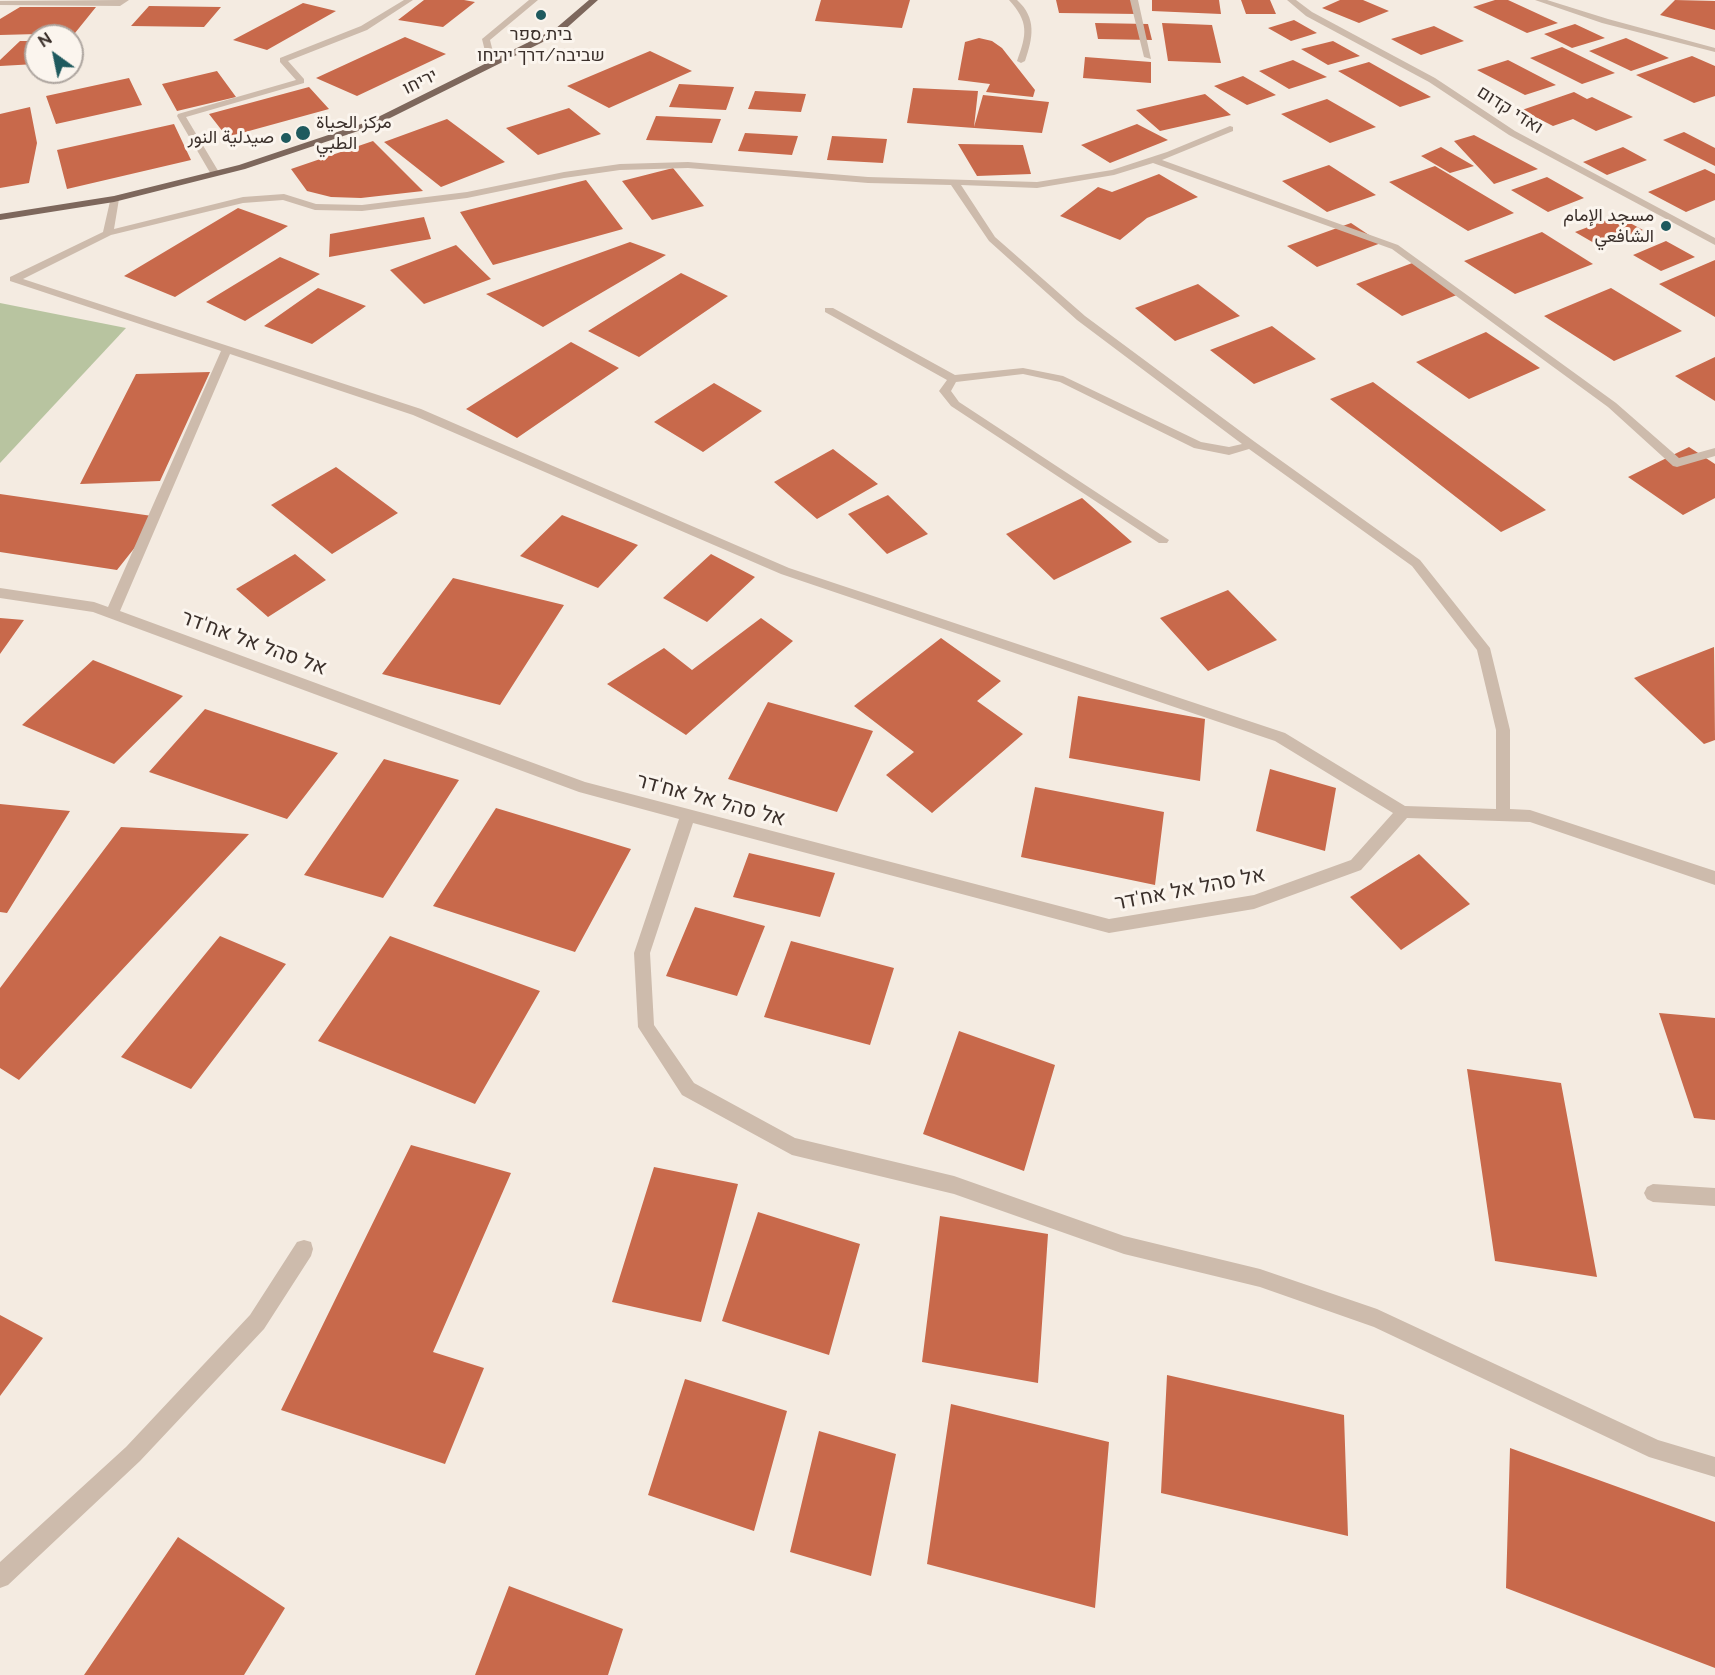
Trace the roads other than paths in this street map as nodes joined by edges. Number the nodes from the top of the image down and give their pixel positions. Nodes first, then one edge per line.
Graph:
1 (409, 0) edge
2 (534, 0) edge
3 (594, 0) edge
4 (1013, 0) edge
5 (1134, 0) edge
6 (1291, 0) edge
7 (1539, 0) edge
8 (122, 2) edge
9 (0, 3) edge
10 (1715, 50) edge
11 (1148, 57) dead end
12 (501, 60) junction
13 (1022, 61) dead end
14 (1230, 129) dead end
15 (1154, 160) junction
16 (214, 174) junction
17 (955, 184) junction
18 (114, 199) junction
19 (0, 217) edge
20 (108, 233) junction
21 (1715, 242) edge
22 (0, 278) edge
23 (14, 279) junction
24 (829, 310) dead end
25 (227, 349) junction
26 (953, 379) junction
27 (1251, 445) junction
28 (1715, 452) edge
29 (1164, 540) dead end
30 (0, 593) edge
31 (112, 614) junction
32 (1404, 812) junction
33 (688, 815) junction
34 (1503, 815) junction
35 (1715, 879) edge
36 (1653, 1193) dead end
37 (1715, 1197) edge
38 (304, 1249) dead end
39 (1715, 1467) edge
40 (0, 1578) edge

1 - 16 street
2 - 12 street
3 - 12 main road, יריחו
4 - 13 street
5 - 11 street
6 - 21 street, ואדי קדום
7 - 10 street
8 - 9 street
12 - 16 main road, יריחו
14 - 15 street
15 - 17 street
15 - 28 street
16 - 18 main road, יריחו
17 - 20 street
17 - 27 street
18 - 19 main road, יריחו
18 - 20 street
20 - 23 street
22 - 23 street
23 - 25 street
24 - 26 street
25 - 31 street
25 - 32 street
26 - 27 street
26 - 29 street
27 - 34 street
30 - 31 street, אל סהל אל אח'דר
31 - 33 street, אל סהל אל אח'דר
32 - 33 street, אל סהל אל אח'דר
32 - 34 street
33 - 39 street
34 - 35 street
36 - 37 street
38 - 40 street

